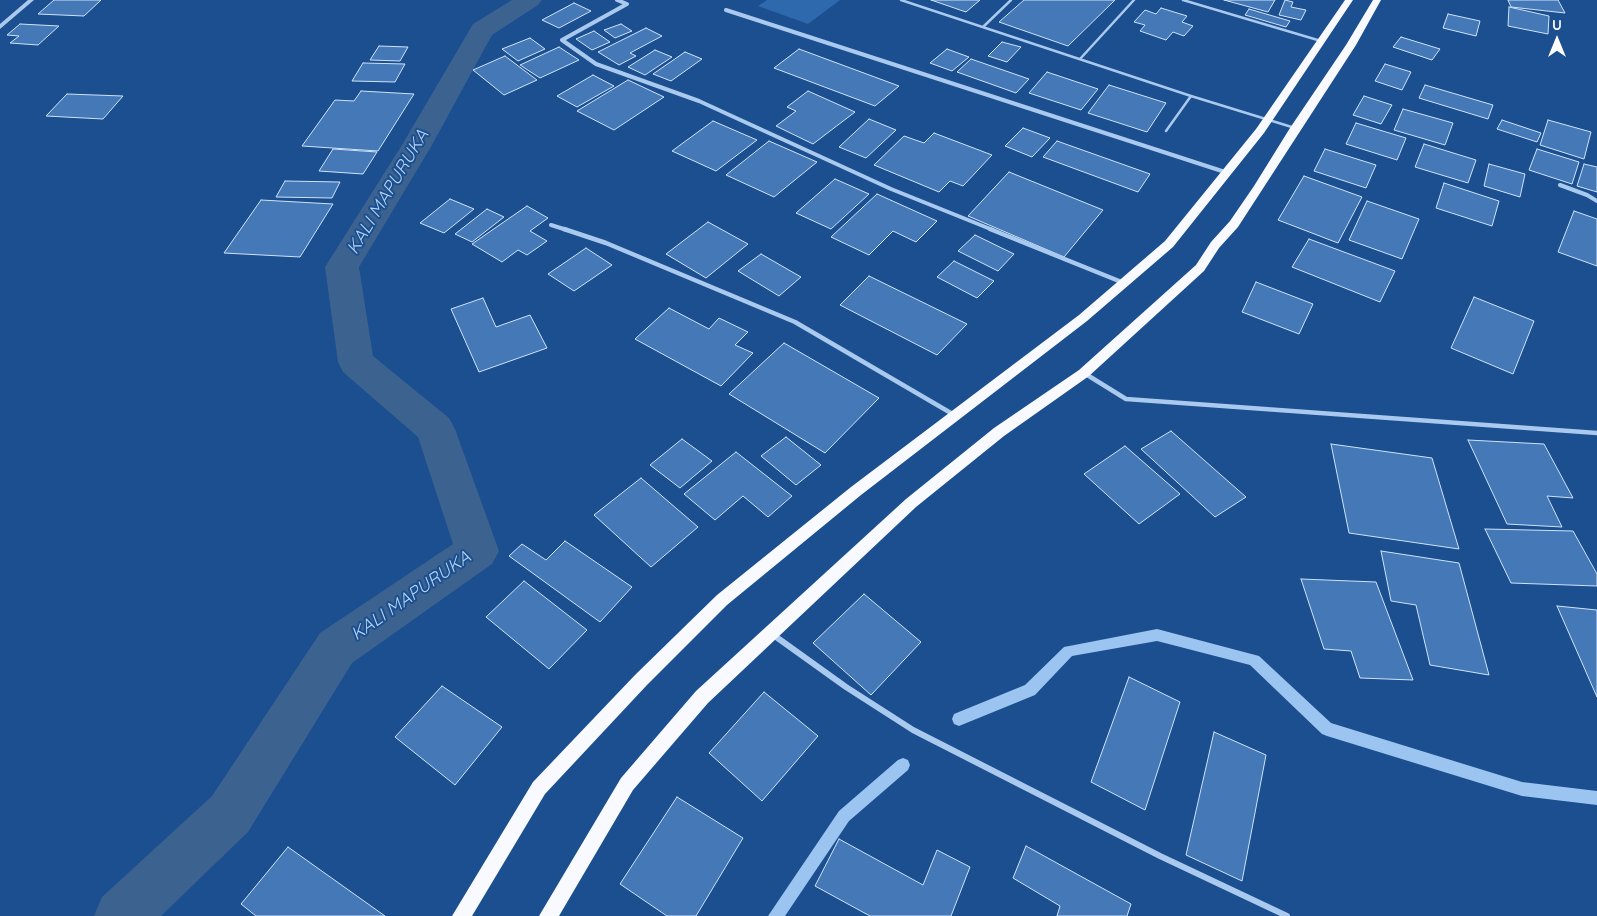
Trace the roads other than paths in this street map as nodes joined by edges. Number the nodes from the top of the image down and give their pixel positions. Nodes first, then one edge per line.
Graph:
1 (31, 0) edge
2 (617, 0) edge
3 (901, 0) edge
4 (1011, 0) edge
5 (1134, 0) edge
6 (1183, 0) edge
7 (1349, 0) edge
8 (1377, 0) edge
9 (726, 10) dead end
10 (0, 27) edge
11 (983, 27) junction
12 (1321, 41) junction
13 (1080, 59) junction
14 (1191, 96) junction
15 (1267, 120) junction
16 (1296, 128) junction
17 (1166, 132) dead end
18 (1225, 172) junction
19 (1560, 186) dead end
20 (1597, 200) edge
21 (551, 225) dead end
22 (1124, 283) junction
23 (1084, 373) junction
24 (956, 416) junction
25 (1597, 433) edge
26 (770, 632) junction
27 (461, 916) edge
28 (548, 916) edge
29 (1287, 916) edge

1 - 10 street
2 - 22 street
3 - 11 lane
4 - 11 lane
5 - 13 lane
6 - 12 lane
7 - 12 highway
8 - 16 highway
9 - 18 street
11 - 13 lane
12 - 15 highway
13 - 14 lane
14 - 15 lane
14 - 17 lane
15 - 16 lane
15 - 18 highway
16 - 23 highway
18 - 22 highway
19 - 20 street
21 - 24 street
22 - 24 highway
23 - 25 street
23 - 26 highway
24 - 27 highway
26 - 28 highway
26 - 29 street

